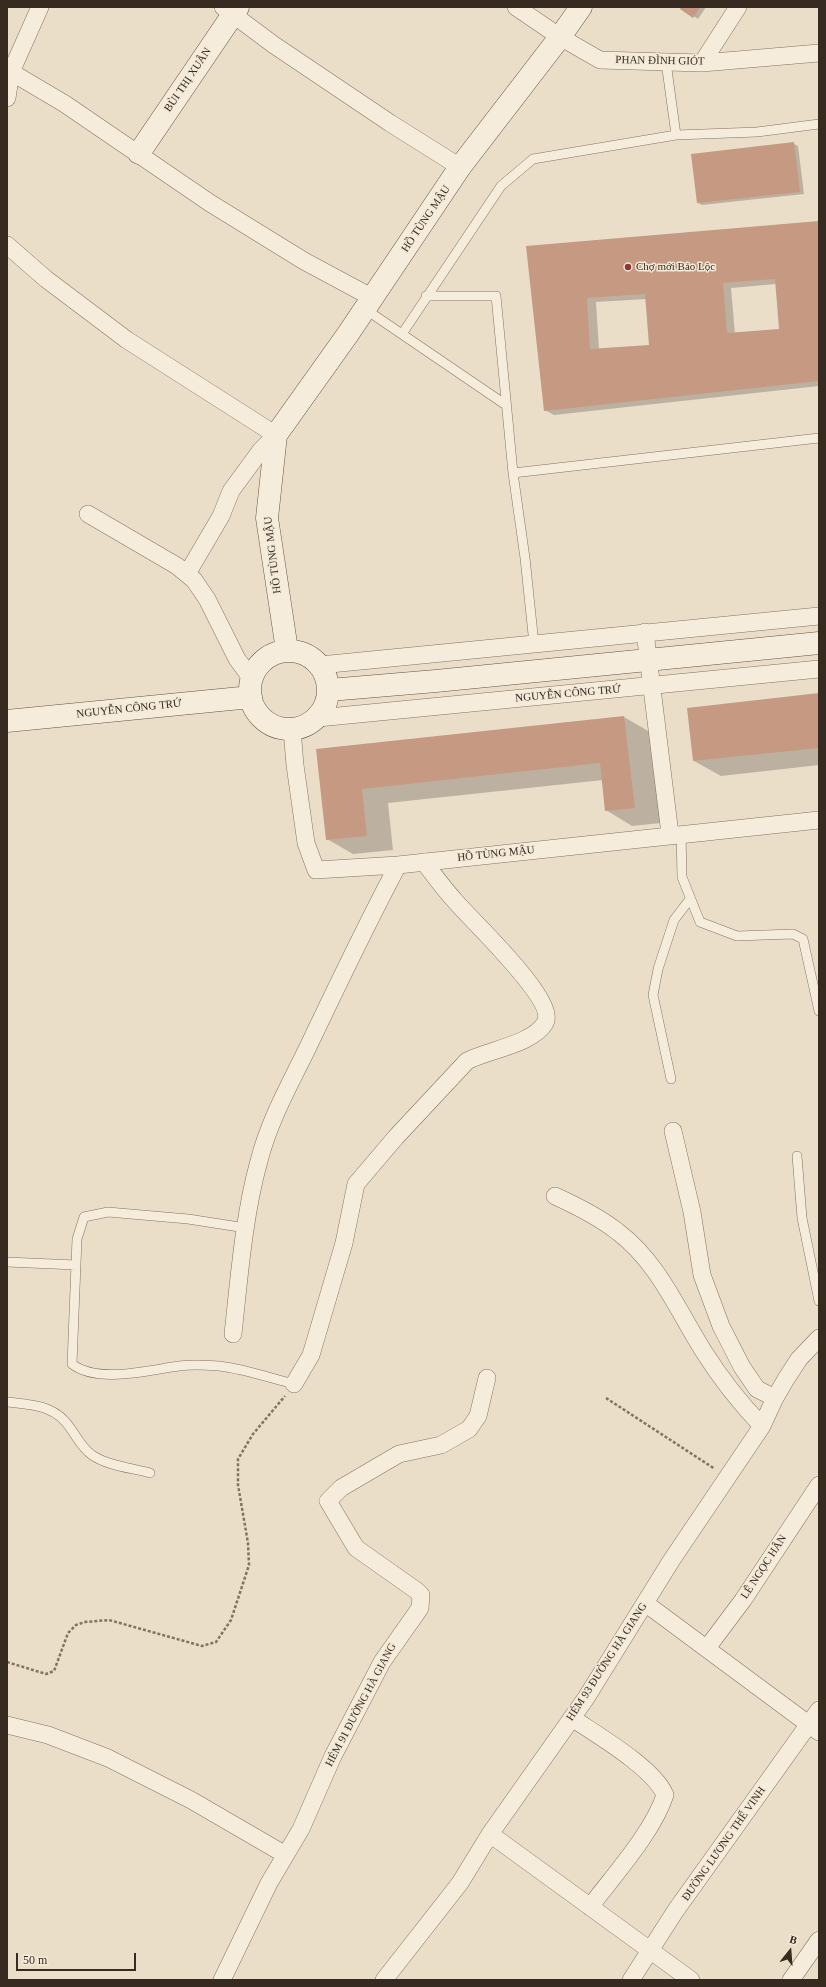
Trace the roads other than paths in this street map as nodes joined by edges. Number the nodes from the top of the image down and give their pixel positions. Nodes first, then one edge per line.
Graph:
1 (40, 7) edge
2 (516, 7) edge
3 (582, 7) edge
4 (738, 7) edge
5 (232, 9) edge
6 (560, 37) junction
7 (819, 53) edge
8 (666, 62) junction
9 (702, 63) junction
10 (11, 72) junction
11 (7, 98) edge
12 (819, 124) edge
13 (676, 135) junction
14 (139, 153) junction
15 (460, 167) junction
16 (7, 245) edge
17 (426, 296) junction
18 (369, 304) junction
19 (402, 334) junction
20 (506, 405) junction
21 (276, 435) junction
22 (819, 438) edge
23 (513, 473) junction
24 (88, 514) dead end
25 (187, 574) junction
26 (819, 616) edge
27 (645, 632) junction
28 (819, 642) edge
29 (534, 644) junction
30 (287, 650) junction
31 (649, 660) junction
32 (320, 665) junction
33 (819, 669) edge
34 (653, 686) junction
35 (251, 687) junction
36 (329, 690) junction
37 (318, 718) junction
38 (7, 721) edge
39 (292, 729) junction
40 (819, 820) edge
41 (675, 834) junction
42 (424, 862) junction
43 (398, 865) junction
44 (690, 898) junction
45 (819, 1011) edge
46 (671, 1079) dead end
47 (672, 1131) dead end
48 (798, 1156) dead end
49 (555, 1196) dead end
50 (246, 1228) junction
51 (7, 1262) edge
52 (76, 1265) junction
53 (819, 1301) edge
54 (233, 1334) dead end
55 (819, 1338) edge
56 (487, 1378) dead end
57 (294, 1384) joint
58 (775, 1398) junction
59 (7, 1402) edge
60 (762, 1426) junction
61 (150, 1473) dead end
62 (819, 1486) edge
63 (645, 1603) junction
64 (708, 1648) junction
65 (819, 1710) edge
66 (572, 1718) junction
67 (7, 1725) edge
68 (814, 1728) edge
69 (490, 1834) junction
70 (284, 1854) junction
71 (590, 1907) junction
72 (819, 1940) edge
73 (650, 1951) junction
74 (222, 1980) edge
75 (384, 1980) edge
76 (631, 1980) edge
77 (690, 1980) edge
78 (791, 1980) edge

1 - 10 street
2 - 6 street, PHAN ĐÌNH GIÓT
3 - 6 street, HỒ TÙNG MẬU
4 - 9 street
5 - 14 street, BÙI THỊ XUÂN
5 - 15 street
6 - 8 street, PHAN ĐÌNH GIÓT
6 - 15 street, HỒ TÙNG MẬU
7 - 9 street, PHAN ĐÌNH GIÓT
8 - 9 street, PHAN ĐÌNH GIÓT
8 - 13 lane
10 - 11 street
10 - 14 street
12 - 13 lane
13 - 17 lane
14 - 18 street
15 - 18 street, HỒ TÙNG MẬU
16 - 21 street
17 - 19 lane
17 - 20 lane
18 - 19 lane
18 - 21 street, HỒ TÙNG MẬU
19 - 20 lane
20 - 23 lane
21 - 25 street, HỒ TÙNG MẬU
21 - 30 street, HỒ TÙNG MẬU
22 - 23 lane
23 - 29 lane
24 - 25 street
25 - 35 street
26 - 27 street
27 - 29 street
27 - 31 street
28 - 31 street
29 - 32 street
30 - 32 street
30 - 35 street
31 - 34 street
31 - 36 street
32 - 36 street
33 - 34 street, NGUYỄN CÔNG TRỨ
34 - 37 street, NGUYỄN CÔNG TRỨ
34 - 41 street
35 - 38 street, NGUYỄN CÔNG TRỨ
35 - 39 street
36 - 37 street
37 - 39 street
39 - 43 street, HỒ TÙNG MẬU
40 - 41 street, HỒ TÙNG MẬU
41 - 42 street, HỒ TÙNG MẬU
41 - 44 lane
42 - 43 street, HỒ TÙNG MẬU
42 - 57 street
43 - 50 street
44 - 45 lane
44 - 46 lane
47 - 58 street
48 - 53 lane
49 - 60 street
50 - 52 lane
50 - 54 street
51 - 52 lane
52 - 57 lane
55 - 58 street, HẺM 93 ĐƯỜNG HÀ GIANG
56 - 70 street, HẺM 91 ĐƯỜNG HÀ GIANG
58 - 60 street, HẺM 93 ĐƯỜNG HÀ GIANG
59 - 61 lane
60 - 63 street, HẺM 93 ĐƯỜNG HÀ GIANG
62 - 64 street, LÊ NGỌC HÂN
63 - 64 street
63 - 66 street, HẺM 93 ĐƯỜNG HÀ GIANG
64 - 68 street
65 - 68 street, ĐƯỜNG LƯƠNG THẾ VINH
66 - 69 street, HẺM 93 ĐƯỜNG HÀ GIANG
66 - 71 street
67 - 70 street
68 - 73 street, ĐƯỜNG LƯƠNG THẾ VINH
69 - 71 street
69 - 75 street, HẺM 93 ĐƯỜNG HÀ GIANG
70 - 74 street, HẺM 91 ĐƯỜNG HÀ GIANG
71 - 73 street
72 - 78 street
73 - 76 street, ĐƯỜNG LƯƠNG THẾ VINH
73 - 77 street

